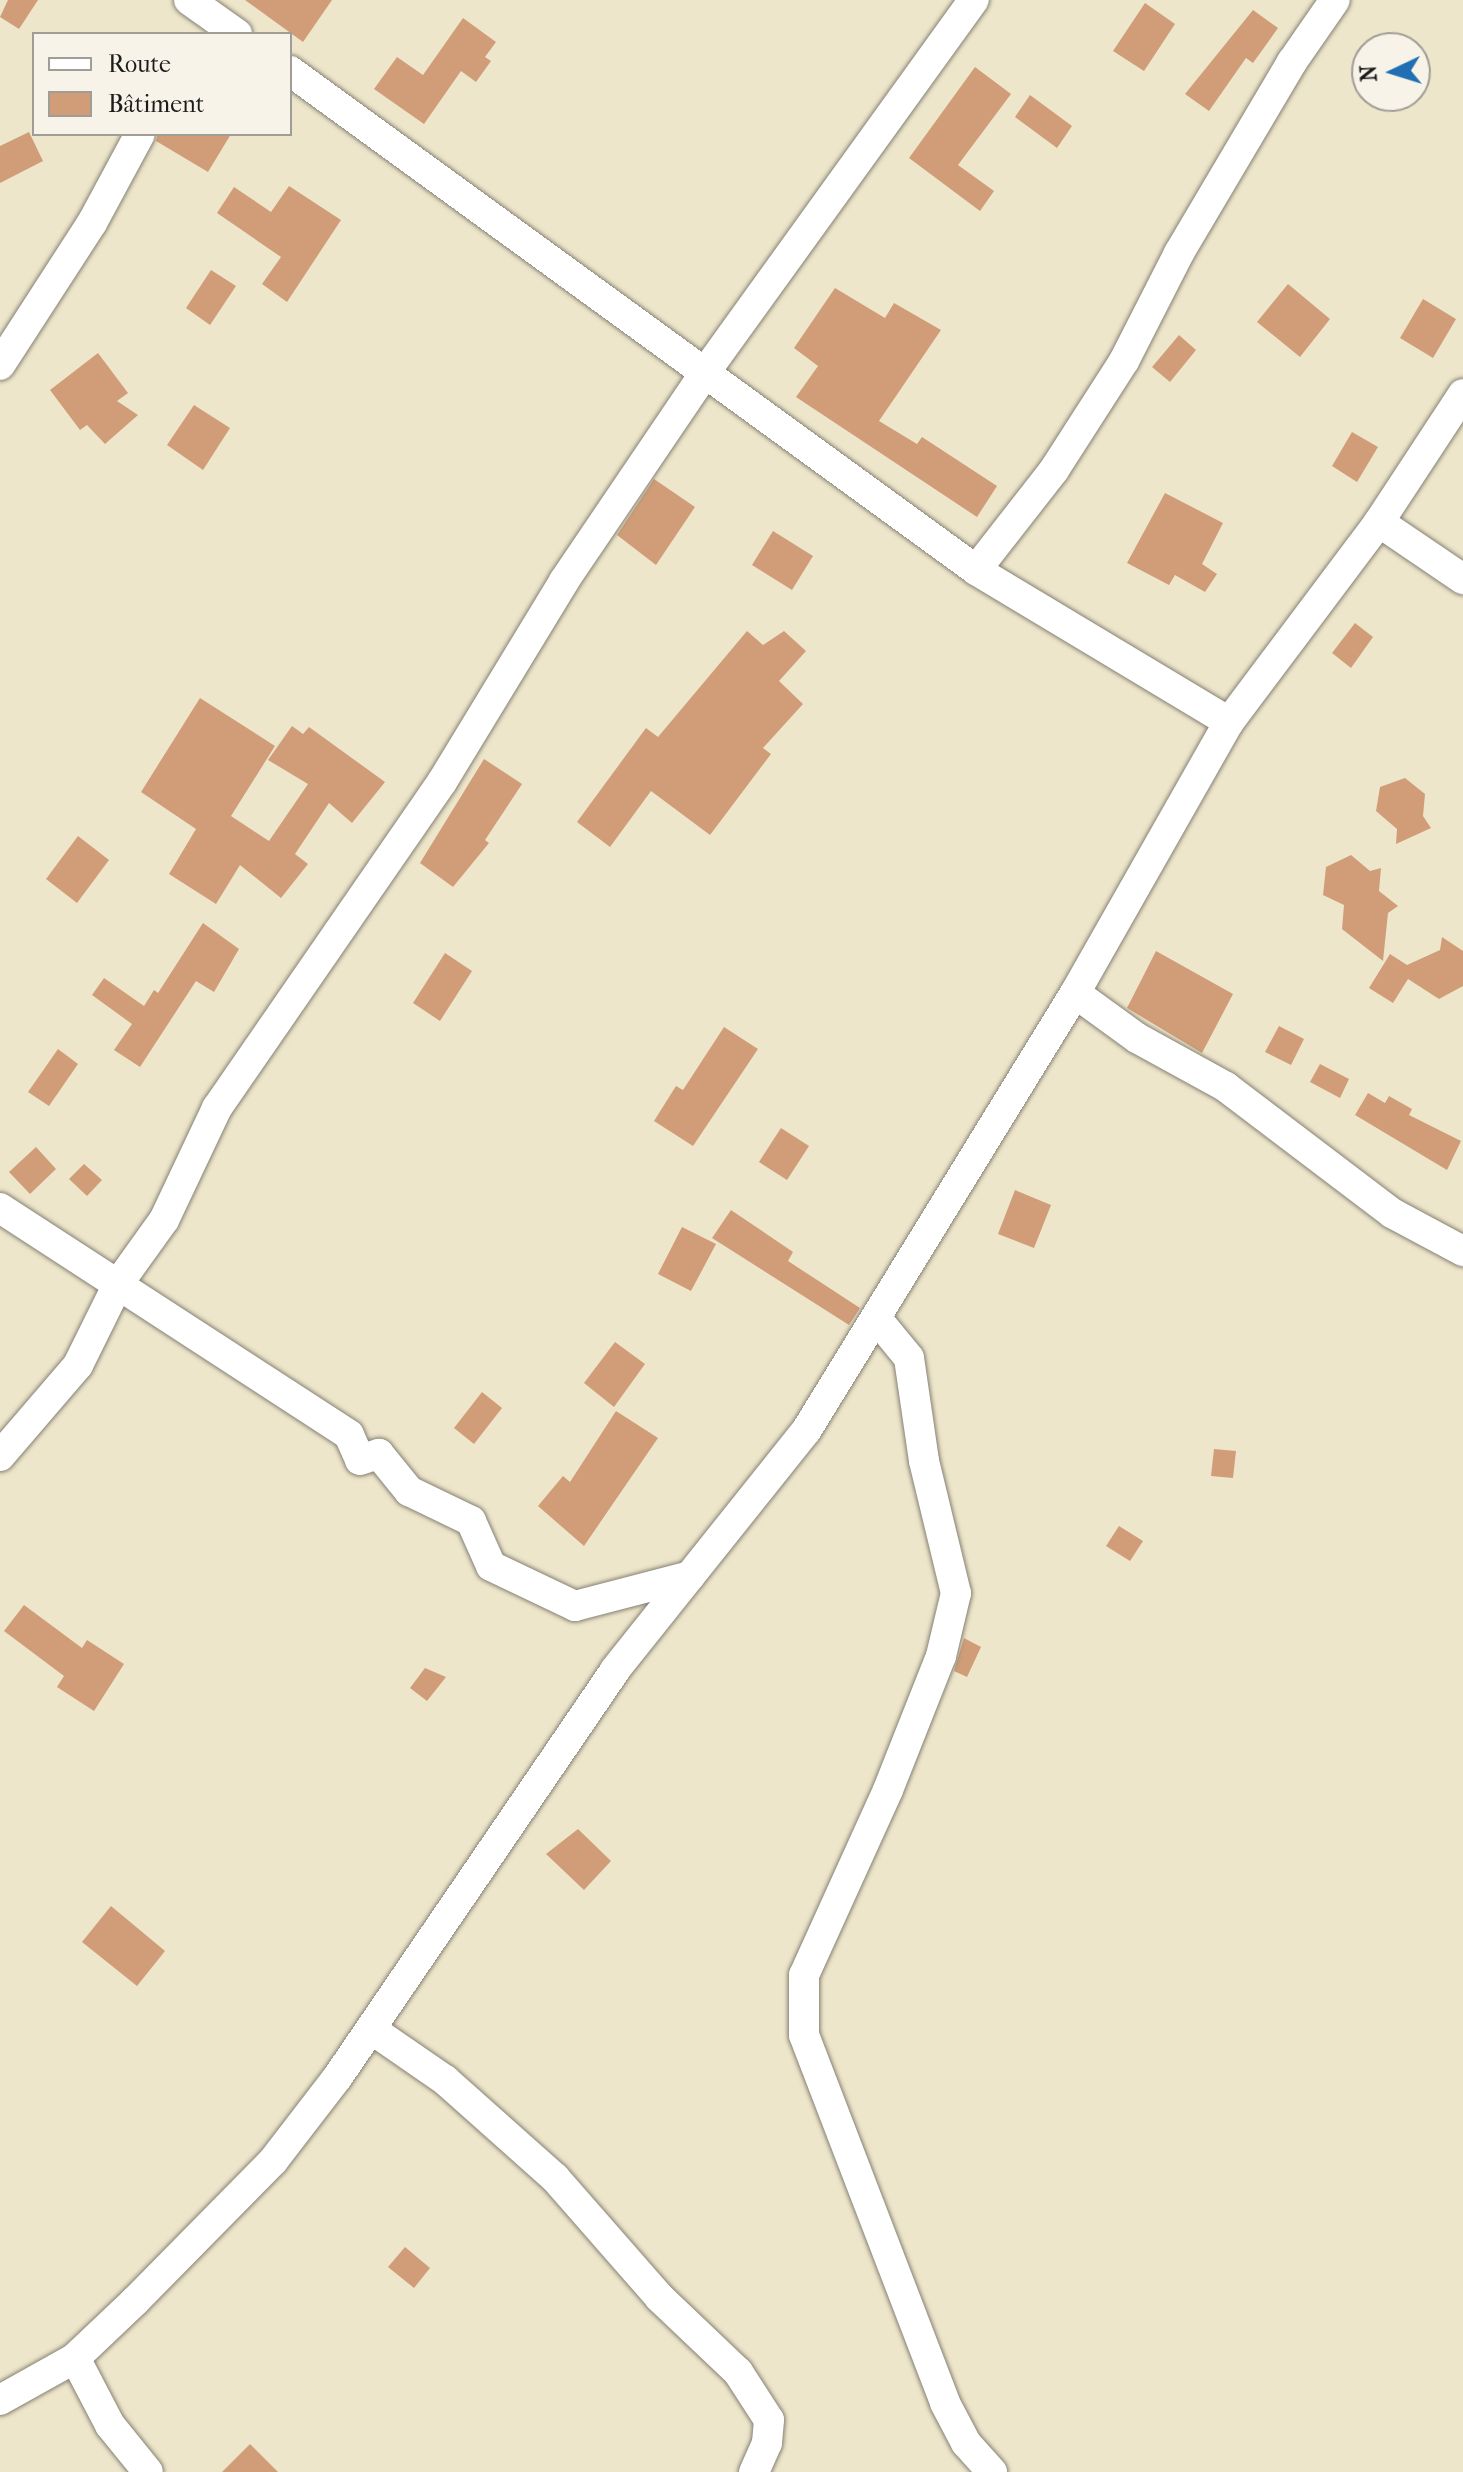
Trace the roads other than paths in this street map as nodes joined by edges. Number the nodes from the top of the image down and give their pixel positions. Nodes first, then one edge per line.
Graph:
1 (974, 0) edge
2 (1335, 0) edge
3 (204, 12) edge
4 (234, 32) edge
5 (292, 72) edge
6 (139, 136) edge
7 (0, 365) edge
8 (706, 371) junction
9 (1463, 394) edge
10 (1379, 522) junction
11 (976, 570) junction
12 (1463, 579) edge
13 (1229, 722) junction
14 (1075, 993) junction
15 (0, 1208) edge
16 (1463, 1251) edge
17 (118, 1284) junction
18 (877, 1319) junction
19 (0, 1456) edge
20 (690, 1576) junction
21 (371, 2029) junction
22 (75, 2358) junction
23 (0, 2400) edge
24 (148, 2472) edge
25 (754, 2472) edge
26 (992, 2472) edge

1 - 8 street
2 - 11 street
3 - 4 street
5 - 8 street
6 - 7 street
8 - 11 street
8 - 17 street
9 - 10 street
10 - 12 street
10 - 13 street
11 - 13 street
13 - 14 street
14 - 16 street
14 - 18 street
15 - 17 street
17 - 19 street
17 - 20 street
18 - 20 street
18 - 26 street
20 - 21 street
21 - 22 street
21 - 25 street
22 - 23 street
22 - 24 street

